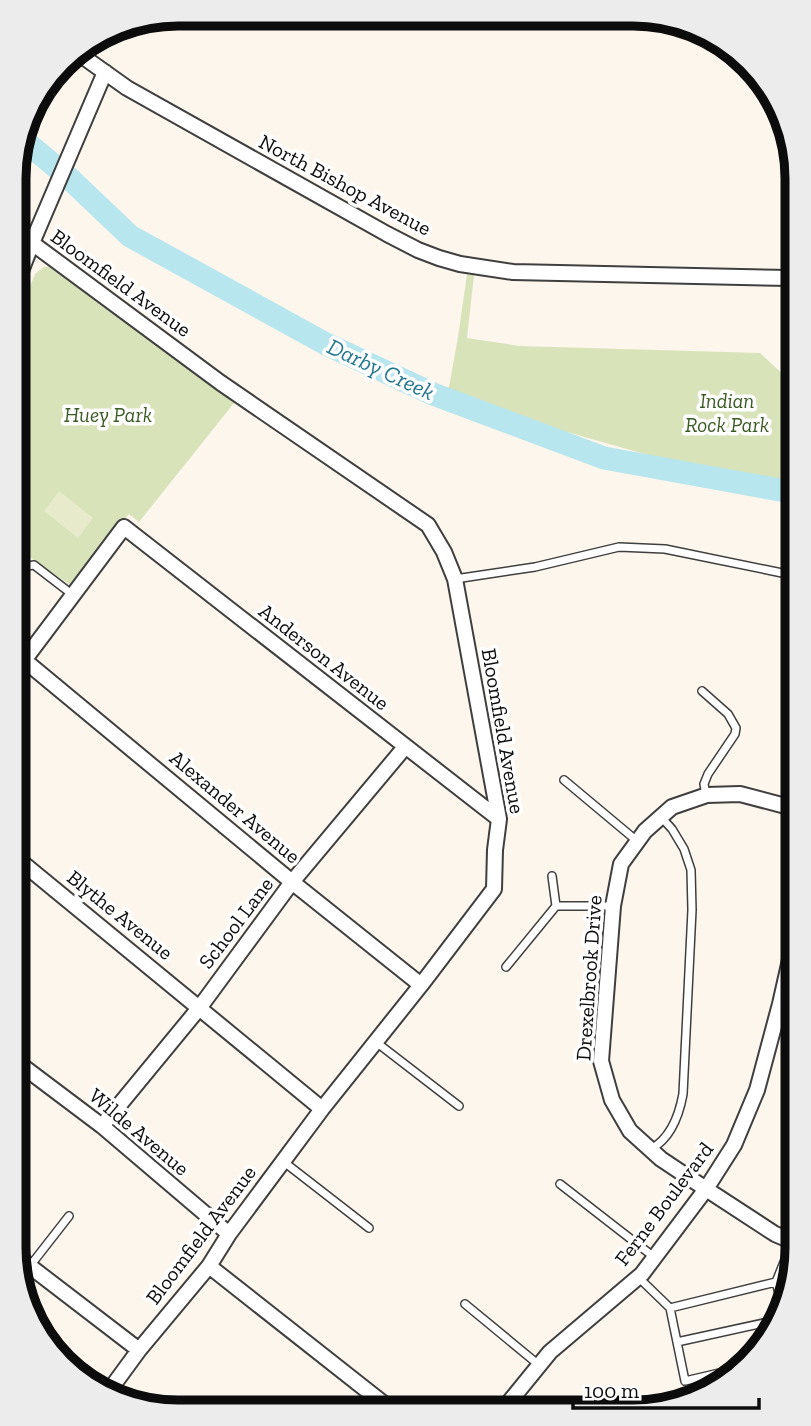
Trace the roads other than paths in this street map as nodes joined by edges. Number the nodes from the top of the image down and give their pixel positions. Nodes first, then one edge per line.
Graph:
1 (86, 58) edge
2 (105, 72) junction
3 (32, 243) junction
4 (26, 258) edge
5 (785, 278) edge
6 (26, 567) edge
7 (785, 573) edge
8 (455, 579) junction
9 (73, 595) junction
10 (26, 657) edge
11 (26, 668) edge
12 (702, 691) dead end
13 (405, 747) junction
14 (564, 780) dead end
15 (707, 795) junction
16 (784, 806) edge
17 (661, 817) junction
18 (499, 819) junction
19 (638, 841) junction
20 (26, 866) edge
21 (552, 876) dead end
22 (292, 882) junction
23 (556, 906) junction
24 (613, 906) junction
25 (506, 967) dead end
26 (421, 985) junction
27 (784, 985) edge
28 (200, 1007) junction
29 (376, 1042) junction
30 (26, 1069) edge
31 (459, 1106) dead end
32 (322, 1109) junction
33 (102, 1126) junction
34 (650, 1149) junction
35 (283, 1161) junction
36 (561, 1184) dead end
37 (706, 1189) junction
38 (69, 1216) dead end
39 (369, 1228) dead end
40 (229, 1234) junction
41 (784, 1238) edge
42 (654, 1256) junction
43 (28, 1265) edge
44 (209, 1266) junction
45 (783, 1267) edge
46 (28, 1270) edge
47 (638, 1277) junction
48 (776, 1282) junction
49 (778, 1291) edge
50 (465, 1304) dead end
51 (670, 1308) junction
52 (765, 1323) edge
53 (677, 1342) junction
54 (139, 1350) junction
55 (539, 1365) junction
56 (718, 1373) edge
57 (114, 1385) edge
58 (379, 1400) edge
59 (511, 1400) edge

1 - 2 street, North Bishop Avenue
2 - 3 street
2 - 5 street, North Bishop Avenue
3 - 4 street
3 - 8 street, Bloomfield Avenue
6 - 9 lane
7 - 8 lane
8 - 18 street, Bloomfield Avenue
9 - 10 street
9 - 13 street, Anderson Avenue
11 - 22 street, Alexander Avenue
12 - 15 lane
13 - 18 street, Anderson Avenue
13 - 22 street, School Lane
14 - 19 lane
15 - 16 street, Drexelbrook Drive
15 - 17 street, Drexelbrook Drive
17 - 19 street, Drexelbrook Drive
17 - 34 lane
18 - 26 street, Bloomfield Avenue
19 - 24 street, Drexelbrook Drive
20 - 28 street, Blythe Avenue
21 - 23 lane
22 - 26 street, Alexander Avenue
22 - 28 street, School Lane
23 - 24 lane
23 - 25 lane
24 - 34 street, Drexelbrook Drive
26 - 29 street, Bloomfield Avenue
27 - 37 street, Ferne Boulevard
28 - 32 street, Blythe Avenue
28 - 33 street, School Lane
29 - 31 lane
29 - 32 street, Bloomfield Avenue
30 - 33 street, Wilde Avenue
32 - 35 street, Bloomfield Avenue
33 - 40 street, Wilde Avenue
34 - 37 street, Drexelbrook Drive
35 - 39 lane
35 - 40 street, Bloomfield Avenue
36 - 42 lane
37 - 41 street, Drexelbrook Drive
37 - 42 street, Ferne Boulevard
38 - 43 lane
40 - 44 street, Bloomfield Avenue
42 - 47 street, Ferne Boulevard
44 - 54 street, Bloomfield Avenue
44 - 58 street
45 - 48 lane
46 - 54 street
47 - 51 lane
47 - 55 street, Ferne Boulevard
48 - 49 lane
48 - 51 lane
50 - 55 lane
51 - 53 lane
52 - 53 lane
53 - 56 lane
54 - 57 street, Bloomfield Avenue
55 - 59 street, Ferne Boulevard

